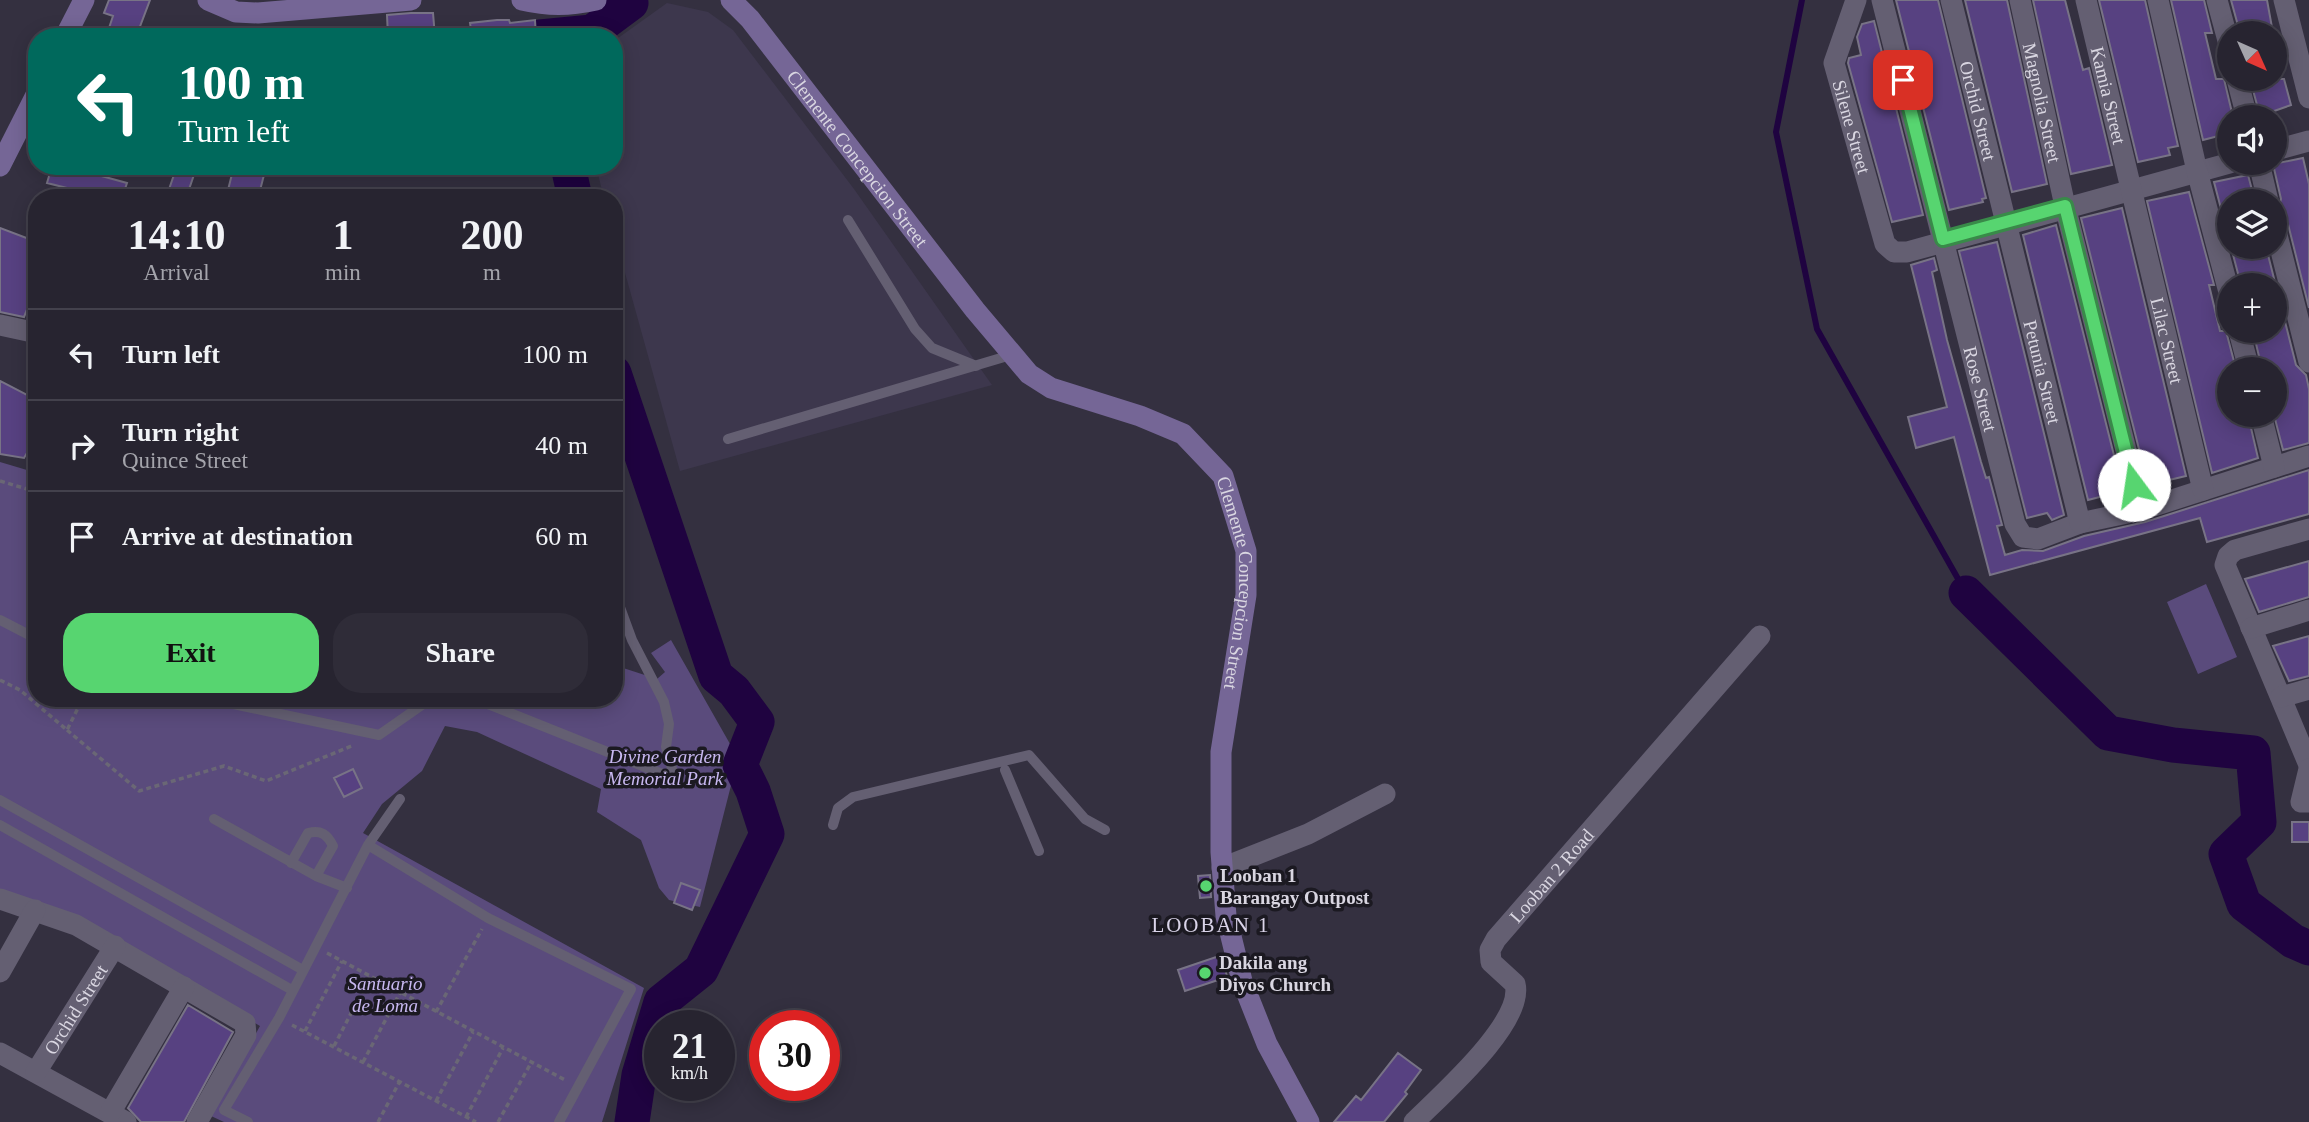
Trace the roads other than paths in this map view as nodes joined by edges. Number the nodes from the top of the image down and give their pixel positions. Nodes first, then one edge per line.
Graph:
1 (84, 0) edge
2 (208, 0) edge
3 (411, 0) edge
4 (522, 0) edge
5 (596, 0) edge
6 (731, 0) edge
7 (1856, 0) edge
8 (1882, 0) edge
9 (1951, 0) edge
10 (2020, 0) edge
11 (2086, 0) edge
12 (2158, 0) edge
13 (2217, 0) edge
14 (2284, 0) edge
15 (2223, 21) edge
16 (70, 28) edge
17 (2309, 98) edge
18 (28, 111) edge
19 (2309, 141) edge
20 (2287, 147) edge
21 (0, 166) edge
22 (2217, 166) edge
23 (2197, 171) junction
24 (2133, 188) junction
25 (2065, 206) junction
26 (848, 220) dead end
27 (2004, 223) junction
28 (1943, 239) junction
29 (2283, 259) edge
30 (2224, 273) edge
31 (0, 325) edge
32 (28, 332) edge
33 (1010, 355) junction
34 (2309, 362) edge
35 (976, 366) junction
36 (2264, 427) edge
37 (728, 439) dead end
38 (2309, 456) edge
39 (2274, 467) junction
40 (2203, 490) junction
41 (2141, 510) junction
42 (2080, 523) junction
43 (2309, 529) edge
44 (2309, 610) edge
45 (623, 616) edge
46 (0, 620) edge
47 (2251, 628) junction
48 (28, 634) edge
49 (1760, 636) dead end
50 (2309, 689) edge
51 (2280, 698) junction
52 (248, 707) edge
53 (419, 707) edge
54 (495, 707) edge
55 (2309, 767) edge
56 (1005, 770) dead end
57 (1385, 794) dead end
58 (400, 799) dead end
59 (0, 800) edge
60 (2309, 802) edge
61 (214, 819) dead end
62 (0, 825) edge
63 (832, 825) dead end
64 (1105, 830) dead end
65 (368, 845) junction
66 (1040, 851) dead end
67 (290, 863) junction
68 (1222, 868) junction
69 (316, 876) junction
70 (151, 882) junction
71 (347, 888) junction
72 (0, 899) edge
73 (140, 902) junction
74 (35, 910) junction
75 (114, 946) junction
76 (303, 970) junction
77 (0, 972) edge
78 (184, 987) junction
79 (292, 990) junction
80 (0, 1053) edge
81 (36, 1072) junction
82 (118, 1117) edge
83 (197, 1122) edge
84 (248, 1122) edge
85 (559, 1122) edge
86 (1309, 1122) edge
87 (1414, 1122) edge

1 - 16 street
2 - 3 street
4 - 5 street
6 - 33 street, Clemente Concepcion Street
7 - 28 street, Silene Street
8 - 28 street, Rose Street
9 - 27 street, Orchid Street
10 - 25 street, Magnolia Street
11 - 24 street, Kamia Street
12 - 23 street
13 - 15 street
14 - 17 street
18 - 21 street
19 - 20 street
22 - 23 street
23 - 24 street
23 - 30 street
24 - 25 street
24 - 40 street, Lilac Street
25 - 27 street
25 - 41 street, Magnolia Street
26 - 35 lane
27 - 28 street
27 - 42 street, Petunia Street
28 - 42 street, Rose Street
29 - 34 street
31 - 32 street
33 - 35 lane
33 - 68 street, Clemente Concepcion Street
35 - 37 lane
36 - 39 street
38 - 39 street
39 - 40 street
40 - 41 street
41 - 42 street
43 - 47 street
44 - 47 street
45 - 54 lane
46 - 48 lane
47 - 51 street
49 - 87 street, Looban 2 Road
50 - 51 street
51 - 55 street
52 - 53 lane
55 - 60 street
56 - 66 lane
57 - 68 street
58 - 65 lane
59 - 70 lane
61 - 67 lane
62 - 73 lane
63 - 64 lane
65 - 71 lane
65 - 85 lane
67 - 69 lane
67 - 69 lane
68 - 86 street, Clemente Concepcion Street
69 - 71 lane
70 - 73 lane
70 - 76 lane
71 - 76 lane
72 - 74 street
73 - 79 lane
74 - 75 street
74 - 77 street
75 - 78 street
75 - 81 street, Orchid Street
76 - 79 lane
78 - 82 street
78 - 83 street
79 - 84 lane
80 - 81 street
81 - 82 street

